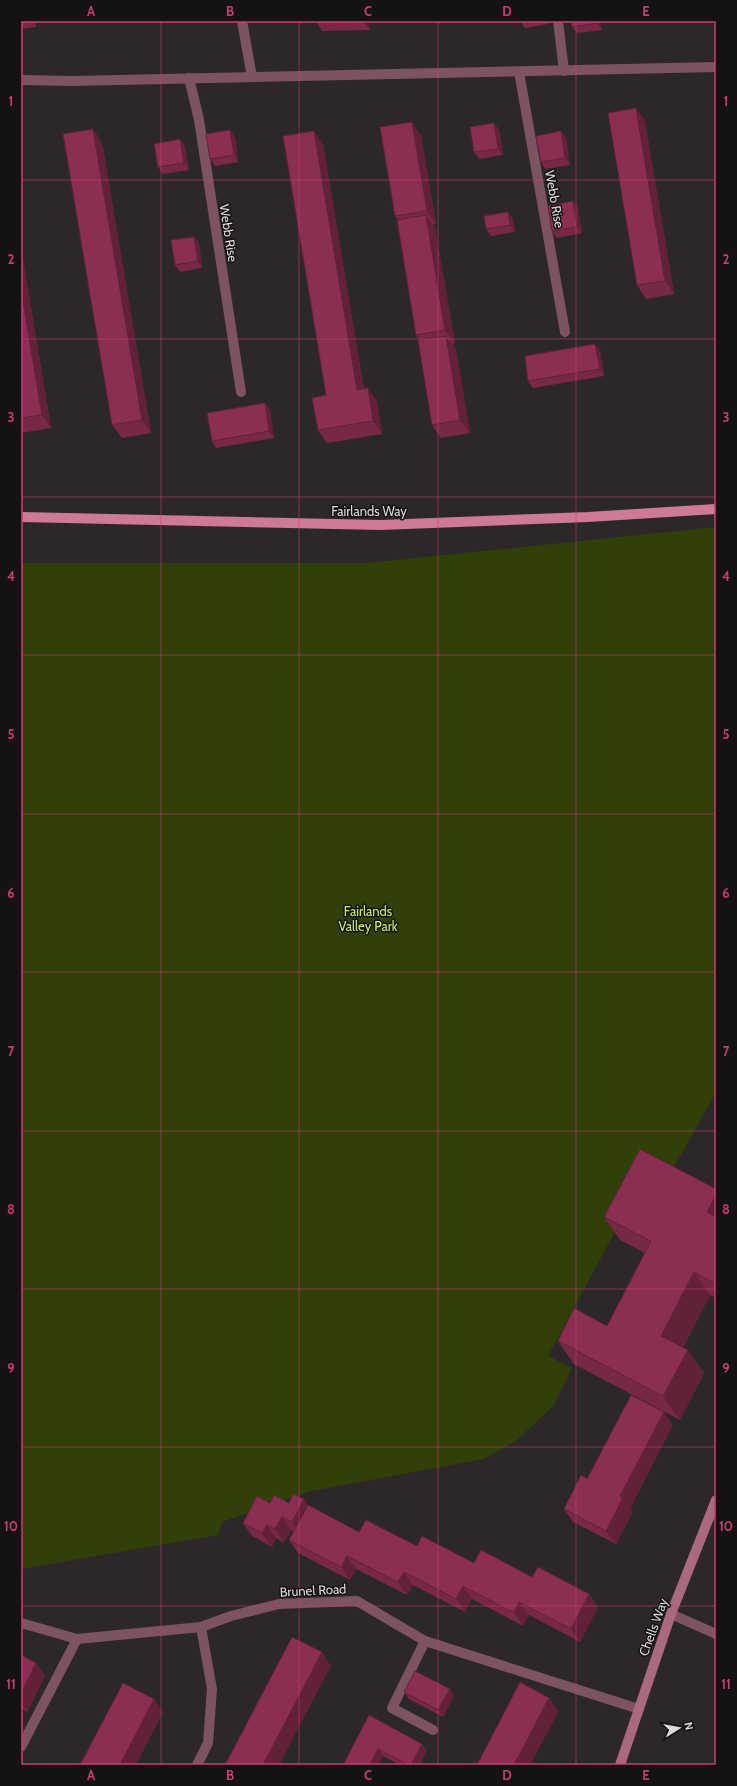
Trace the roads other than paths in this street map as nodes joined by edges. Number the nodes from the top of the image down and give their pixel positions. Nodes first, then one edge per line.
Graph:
1 (242, 21) edge
2 (558, 21) edge
3 (716, 68) edge
4 (564, 71) junction
5 (519, 72) junction
6 (252, 77) junction
7 (189, 78) junction
8 (21, 80) edge
9 (565, 332) dead end
10 (241, 392) dead end
11 (716, 509) edge
12 (21, 517) edge
13 (716, 1500) edge
14 (671, 1614) junction
15 (21, 1623) edge
16 (201, 1627) junction
17 (716, 1634) edge
18 (77, 1640) junction
19 (425, 1641) junction
20 (639, 1709) junction
21 (432, 1730) dead end
22 (21, 1747) edge
23 (197, 1765) edge
24 (620, 1765) edge

1 - 6 street
2 - 4 street
3 - 4 street
4 - 5 street
5 - 6 street
5 - 9 street, Webb Rise
6 - 7 street
7 - 8 street
7 - 10 street, Webb Rise
11 - 12 main road, Fairlands Way
13 - 14 street, Chells Way
14 - 17 street
14 - 20 street, Chells Way
15 - 18 street, Brunel Road
16 - 18 street, Brunel Road
16 - 19 street, Brunel Road
16 - 23 street
18 - 22 street
19 - 20 street, Brunel Road
19 - 21 street
20 - 24 street, Chells Way

